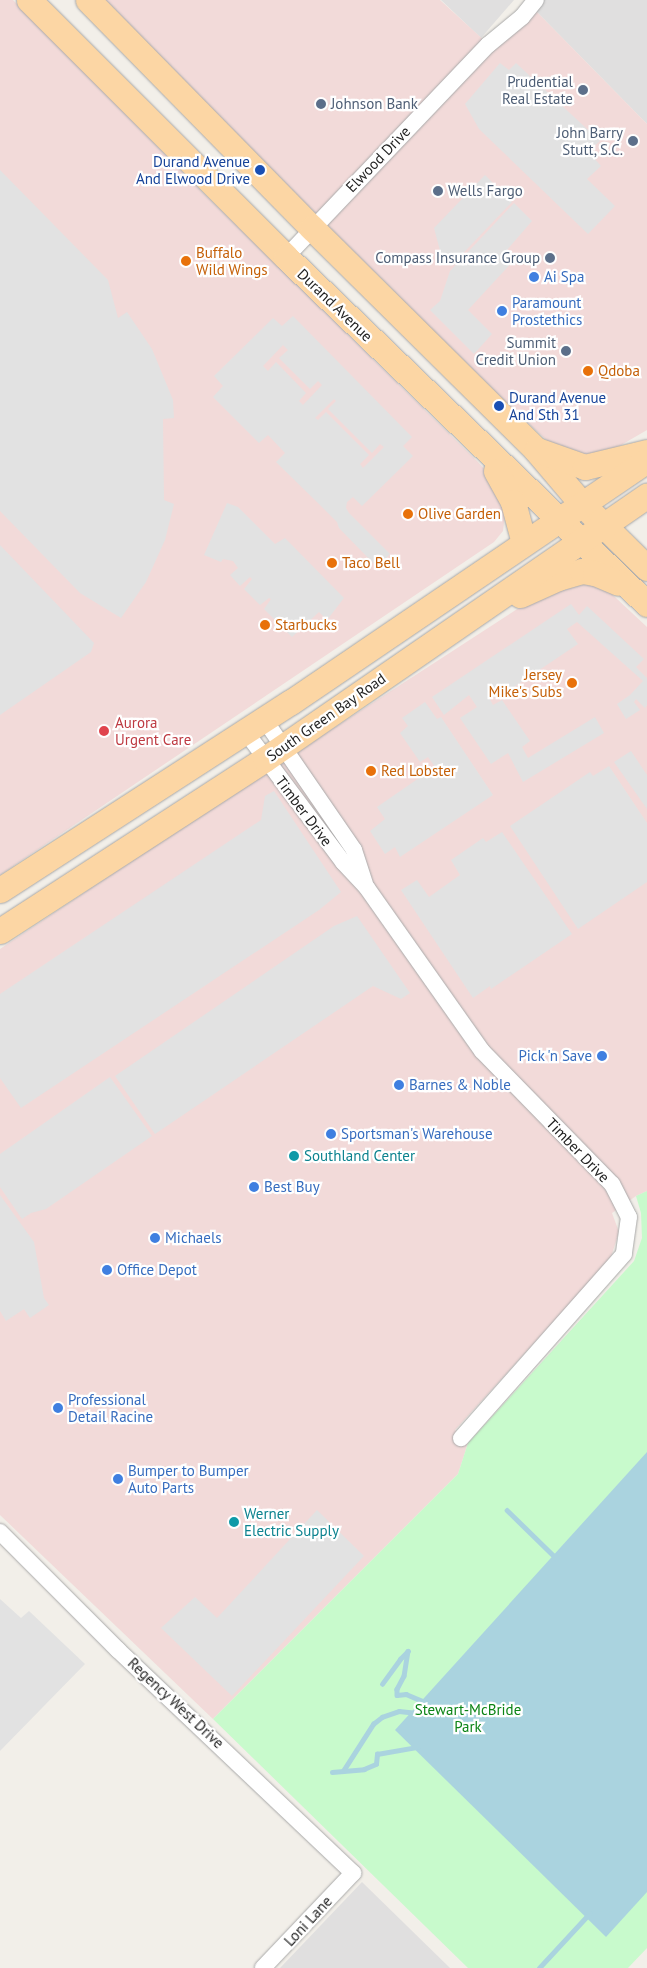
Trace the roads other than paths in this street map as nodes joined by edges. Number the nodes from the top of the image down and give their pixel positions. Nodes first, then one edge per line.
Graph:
1 (29, 0) edge
2 (88, 0) edge
3 (536, 0) edge
4 (312, 228) junction
5 (286, 257) junction
6 (481, 445) junction
7 (536, 450) junction
8 (647, 452) edge
9 (647, 460) edge
10 (647, 495) edge
11 (582, 504) junction
12 (558, 520) junction
13 (602, 525) junction
14 (579, 540) junction
15 (524, 543) junction
16 (647, 568) edge
17 (639, 597) edge
18 (465, 620) junction
19 (264, 739) junction
20 (89, 832) junction
21 (0, 890) edge
22 (0, 915) edge
23 (0, 931) edge
24 (461, 1438) dead end
25 (0, 1532) edge
26 (353, 1873) joint
27 (263, 1968) edge

1 - 5 main road, Durand Avenue
2 - 4 main road
3 - 4 street, Elwood Drive
4 - 5 street, Elwood Drive
4 - 7 main road
5 - 6 main road, Durand Avenue
6 - 12 main road, Durand Avenue
6 - 15 main road
7 - 8 main road
7 - 11 main road
9 - 11 main road, South Green Bay Road
10 - 13 main road, South Green Bay Road
11 - 12 main road, South Green Bay Road
11 - 13 main road
12 - 14 main road, Durand Avenue
12 - 15 main road, South Green Bay Road
13 - 14 main road, South Green Bay Road
13 - 16 main road
14 - 17 main road, Durand Avenue
14 - 18 main road, South Green Bay Road
15 - 19 main road, South Green Bay Road
17 - 18 main road
18 - 19 main road, South Green Bay Road
19 - 20 main road, South Green Bay Road
19 - 23 main road, South Green Bay Road
19 - 24 street, Timber Drive
20 - 21 main road, South Green Bay Road
20 - 22 main road
25 - 26 street, Regency West Drive
26 - 27 street, Loni Lane

